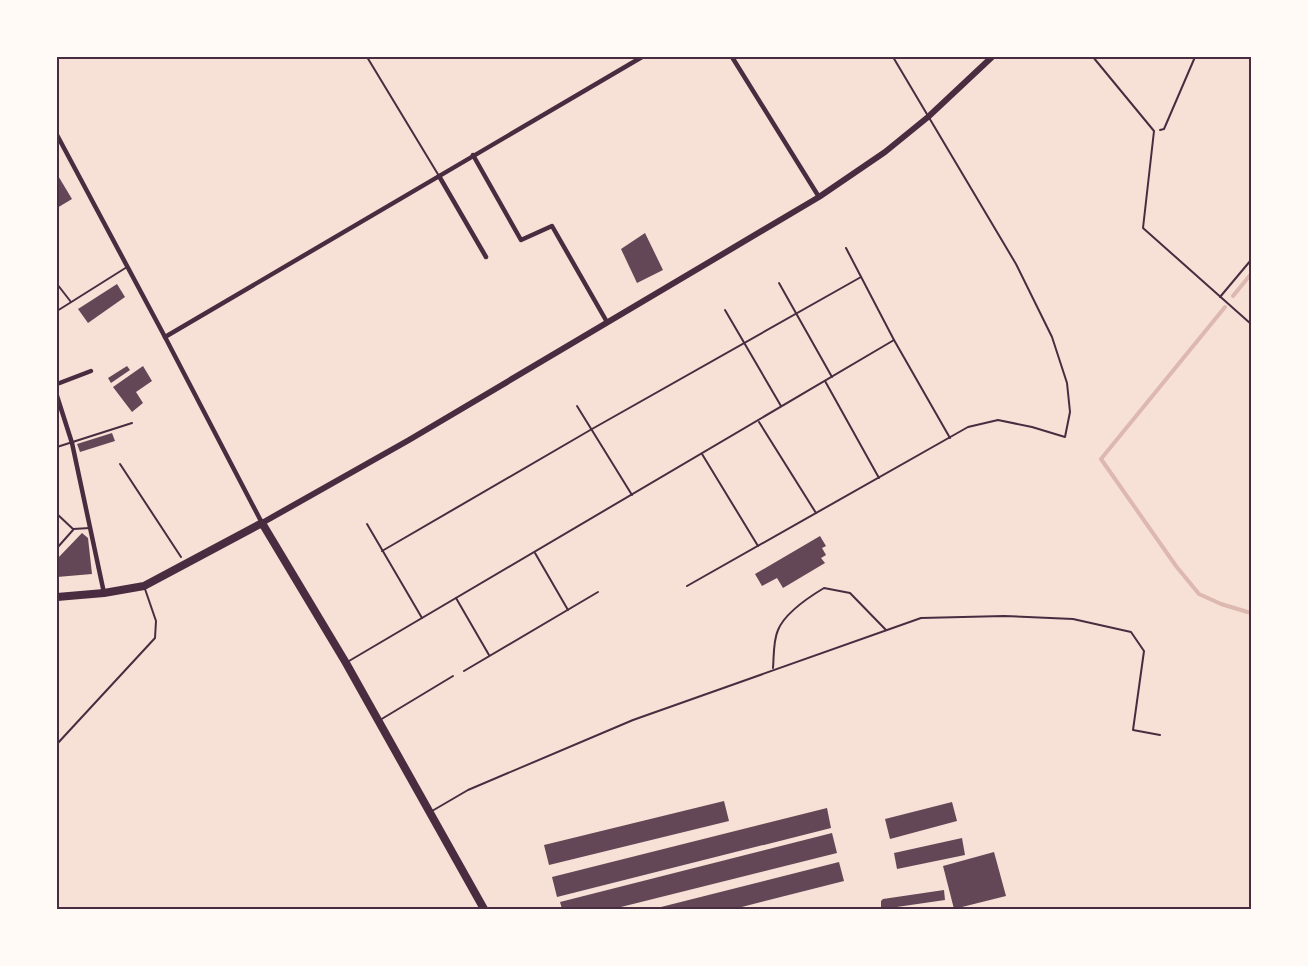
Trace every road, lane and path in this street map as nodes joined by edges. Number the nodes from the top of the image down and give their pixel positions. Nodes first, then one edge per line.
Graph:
1 (368, 57) edge
2 (642, 57) edge
3 (732, 57) edge
4 (893, 57) edge
5 (992, 57) edge
6 (1093, 57) edge
7 (1195, 57) edge
8 (928, 117) junction
9 (1154, 131) junction
10 (57, 135) edge
11 (472, 155) junction
12 (439, 176) junction
13 (819, 197) junction
14 (846, 248) dead end
15 (486, 257) dead end
16 (1251, 260) edge
17 (127, 267) junction
18 (861, 277) junction
19 (779, 283) dead end
20 (57, 284) edge
21 (1220, 298) junction
22 (71, 302) junction
23 (725, 310) dead end
24 (57, 311) edge
25 (796, 314) junction
26 (607, 322) junction
27 (1251, 324) edge
28 (165, 337) junction
29 (894, 340) junction
30 (744, 343) junction
31 (91, 371) dead end
32 (832, 376) junction
33 (825, 381) junction
34 (57, 384) edge
35 (57, 396) edge
36 (577, 406) dead end
37 (781, 406) junction
38 (758, 420) junction
39 (132, 423) dead end
40 (592, 429) junction
41 (950, 438) junction
42 (72, 442) junction
43 (57, 447) edge
44 (702, 453) junction
45 (120, 464) dead end
46 (879, 478) junction
47 (632, 495) junction
48 (816, 513) junction
49 (57, 514) edge
50 (262, 523) junction
51 (367, 524) dead end
52 (90, 528) junction
53 (74, 529) junction
54 (758, 546) junction
55 (57, 548) edge
56 (382, 551) junction
57 (534, 552) junction
58 (186, 565) junction
59 (144, 586) junction
60 (687, 586) dead end
61 (598, 592) dead end
62 (104, 593) junction
63 (57, 597) edge
64 (456, 598) junction
65 (568, 610) junction
66 (422, 618) junction
67 (886, 630) junction
68 (489, 655) junction
69 (346, 663) junction
70 (773, 670) junction
71 (464, 671) dead end
72 (453, 675) dead end
73 (377, 721) junction
74 (1160, 735) dead end
75 (57, 744) edge
76 (430, 811) junction
77 (484, 909) edge

1 - 12 lane
2 - 11 street
3 - 13 street
4 - 8 lane
5 - 8 street
6 - 9 lane
7 - 9 path
8 - 13 street
8 - 41 lane
9 - 21 lane
10 - 17 street
11 - 12 street
11 - 26 street
12 - 15 street
12 - 28 street
13 - 26 street
14 - 18 lane
16 - 21 lane
17 - 22 lane
17 - 28 street
18 - 25 lane
18 - 29 lane
19 - 25 lane
20 - 22 lane
21 - 27 lane
22 - 24 lane
23 - 30 lane
25 - 30 lane
25 - 32 lane
26 - 50 street
28 - 50 street
29 - 32 lane
29 - 41 lane
30 - 37 lane
30 - 40 lane
31 - 34 street
32 - 33 lane
33 - 37 lane
33 - 46 lane
35 - 42 street
36 - 40 lane
37 - 38 lane
38 - 44 lane
38 - 48 lane
39 - 42 lane
40 - 47 lane
40 - 56 lane
41 - 46 lane
42 - 43 lane
42 - 52 street
44 - 47 lane
44 - 54 lane
45 - 58 path
46 - 48 lane
47 - 57 lane
48 - 54 lane
49 - 53 lane
50 - 58 main road
50 - 69 main road
51 - 56 lane
52 - 53 lane
52 - 62 street
53 - 55 lane
54 - 60 lane
56 - 66 lane
57 - 64 lane
57 - 65 lane
58 - 59 main road
59 - 62 main road
59 - 75 lane
61 - 65 lane
62 - 63 main road
64 - 66 lane
64 - 68 lane
65 - 68 lane
66 - 69 lane
67 - 70 lane
67 - 70 lane
67 - 74 lane
68 - 71 lane
69 - 73 main road
70 - 76 lane
72 - 73 lane
73 - 76 main road
76 - 77 main road

